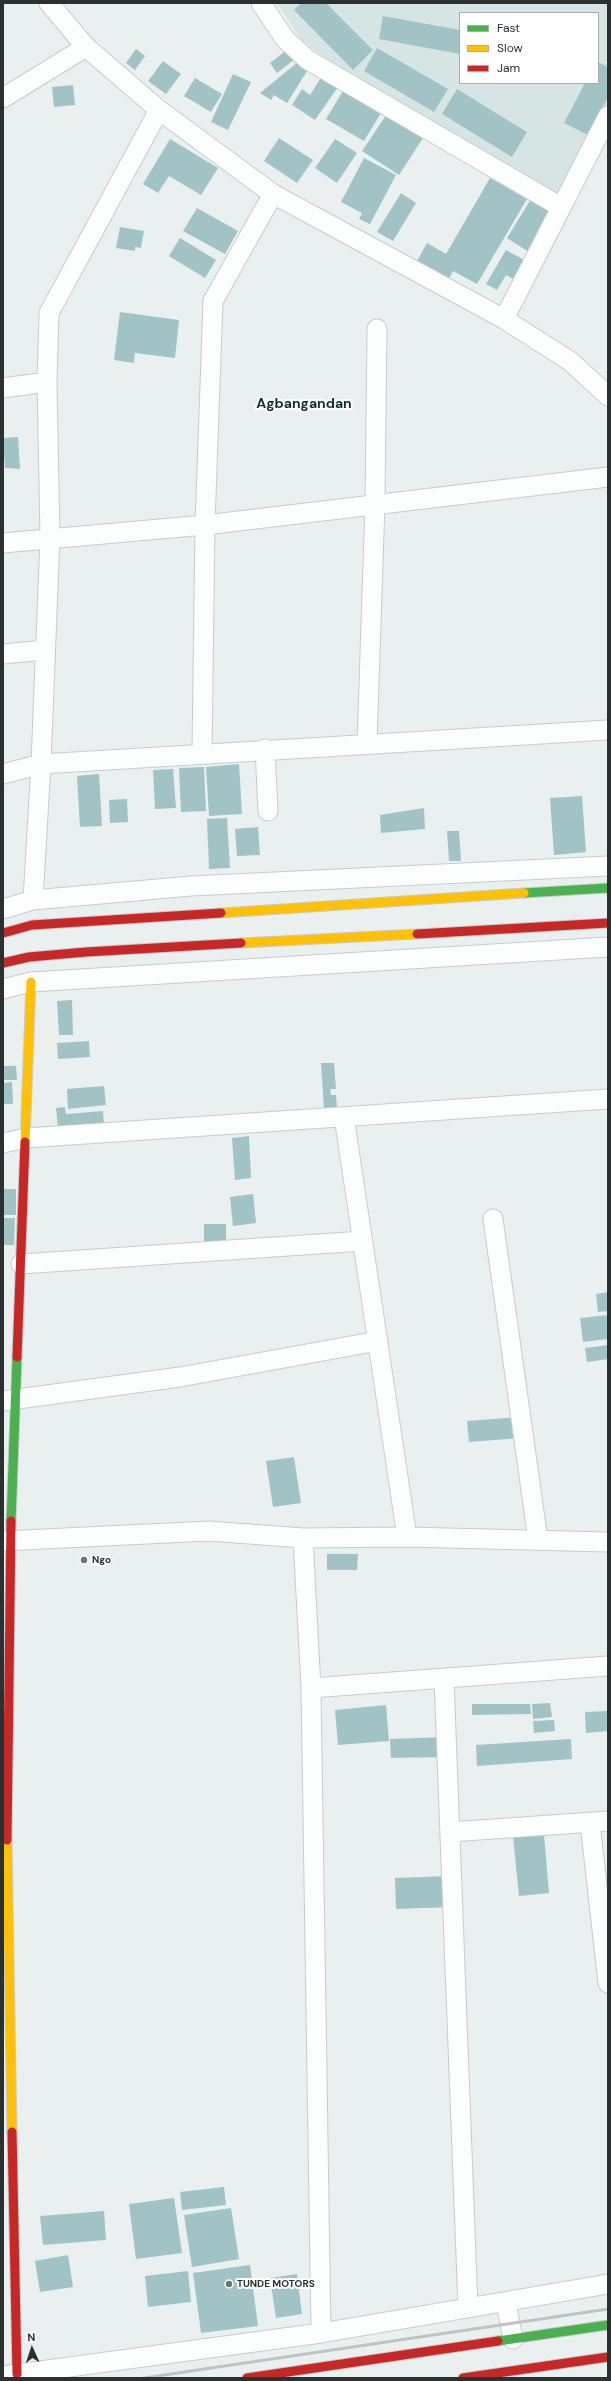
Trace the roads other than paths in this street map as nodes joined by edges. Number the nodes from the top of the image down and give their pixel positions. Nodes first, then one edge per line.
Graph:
1 (49, 3) edge
2 (261, 3) edge
3 (86, 47) junction
4 (3, 98) edge
5 (159, 110) junction
6 (608, 116) edge
7 (273, 194) junction
8 (561, 207) junction
9 (504, 319) junction
10 (376, 329) dead end
11 (47, 382) junction
12 (3, 388) edge
13 (608, 396) edge
14 (608, 477) edge
15 (375, 504) junction
16 (204, 525) junction
17 (50, 538) junction
18 (3, 543) edge
19 (46, 650) junction
20 (3, 654) edge
21 (608, 730) edge
22 (367, 744) junction
23 (265, 749) junction
24 (202, 753) junction
25 (41, 764) junction
26 (3, 774) edge
27 (268, 811) dead end
28 (608, 866) edge
29 (191, 886) junction
30 (608, 888) edge
31 (33, 900) junction
32 (3, 909) edge
33 (192, 914) junction
34 (608, 922) edge
35 (3, 933) edge
36 (608, 947) edge
37 (3, 964) edge
38 (31, 982) junction
39 (3, 989) edge
40 (608, 1099) edge
41 (344, 1117) junction
42 (26, 1138) junction
43 (3, 1143) edge
44 (493, 1218) dead end
45 (363, 1241) junction
46 (21, 1264) junction
47 (378, 1341) junction
48 (9, 1400) edge
49 (407, 1537) junction
50 (303, 1538) junction
51 (6, 1540) edge
52 (538, 1540) junction
53 (608, 1542) edge
54 (608, 1666) edge
55 (444, 1679) junction
56 (311, 1688) junction
57 (599, 1822) edge
58 (450, 1832) junction
59 (5, 1856) edge
60 (608, 1983) edge
61 (608, 2284) edge
62 (506, 2302) junction
63 (468, 2308) junction
64 (608, 2325) edge
65 (321, 2333) junction
66 (513, 2339) junction
67 (608, 2357) edge
68 (516, 2374) edge
69 (10, 2375) edge
70 (246, 2378) edge
71 (463, 2378) edge

1 - 3 street
2 - 8 street
3 - 4 street
3 - 5 street
5 - 7 street
5 - 11 street
6 - 8 street
7 - 9 street
7 - 16 street
8 - 9 street
9 - 13 street
10 - 15 street
11 - 12 street
11 - 17 street
14 - 15 street
15 - 16 street
15 - 22 street
16 - 17 street
16 - 24 street
17 - 18 street
17 - 19 street
19 - 20 street
19 - 25 street
21 - 22 street
22 - 23 street
23 - 24 street
23 - 27 street
24 - 25 street
25 - 26 street
25 - 31 street
28 - 29 street
29 - 31 street
29 - 33 street
30 - 33 main road
31 - 32 street
33 - 35 main road
34 - 37 main road
36 - 38 street
38 - 39 street
38 - 42 main road
40 - 41 street
41 - 42 street
41 - 45 street
42 - 43 street
42 - 46 main road
44 - 52 street
45 - 46 street
45 - 47 street
46 - 48 main road
47 - 48 street
47 - 49 street
48 - 51 main road
49 - 50 street
49 - 52 street
50 - 51 street
50 - 56 street
51 - 59 main road
52 - 53 street
54 - 55 street
55 - 56 street
55 - 58 street
56 - 65 street
57 - 58 street
57 - 60 street
58 - 63 street
59 - 69 main road
61 - 62 street
62 - 63 street
62 - 66 street
63 - 65 street
64 - 66 main road
65 - 69 street
66 - 70 main road
67 - 68 main road
68 - 71 main road

